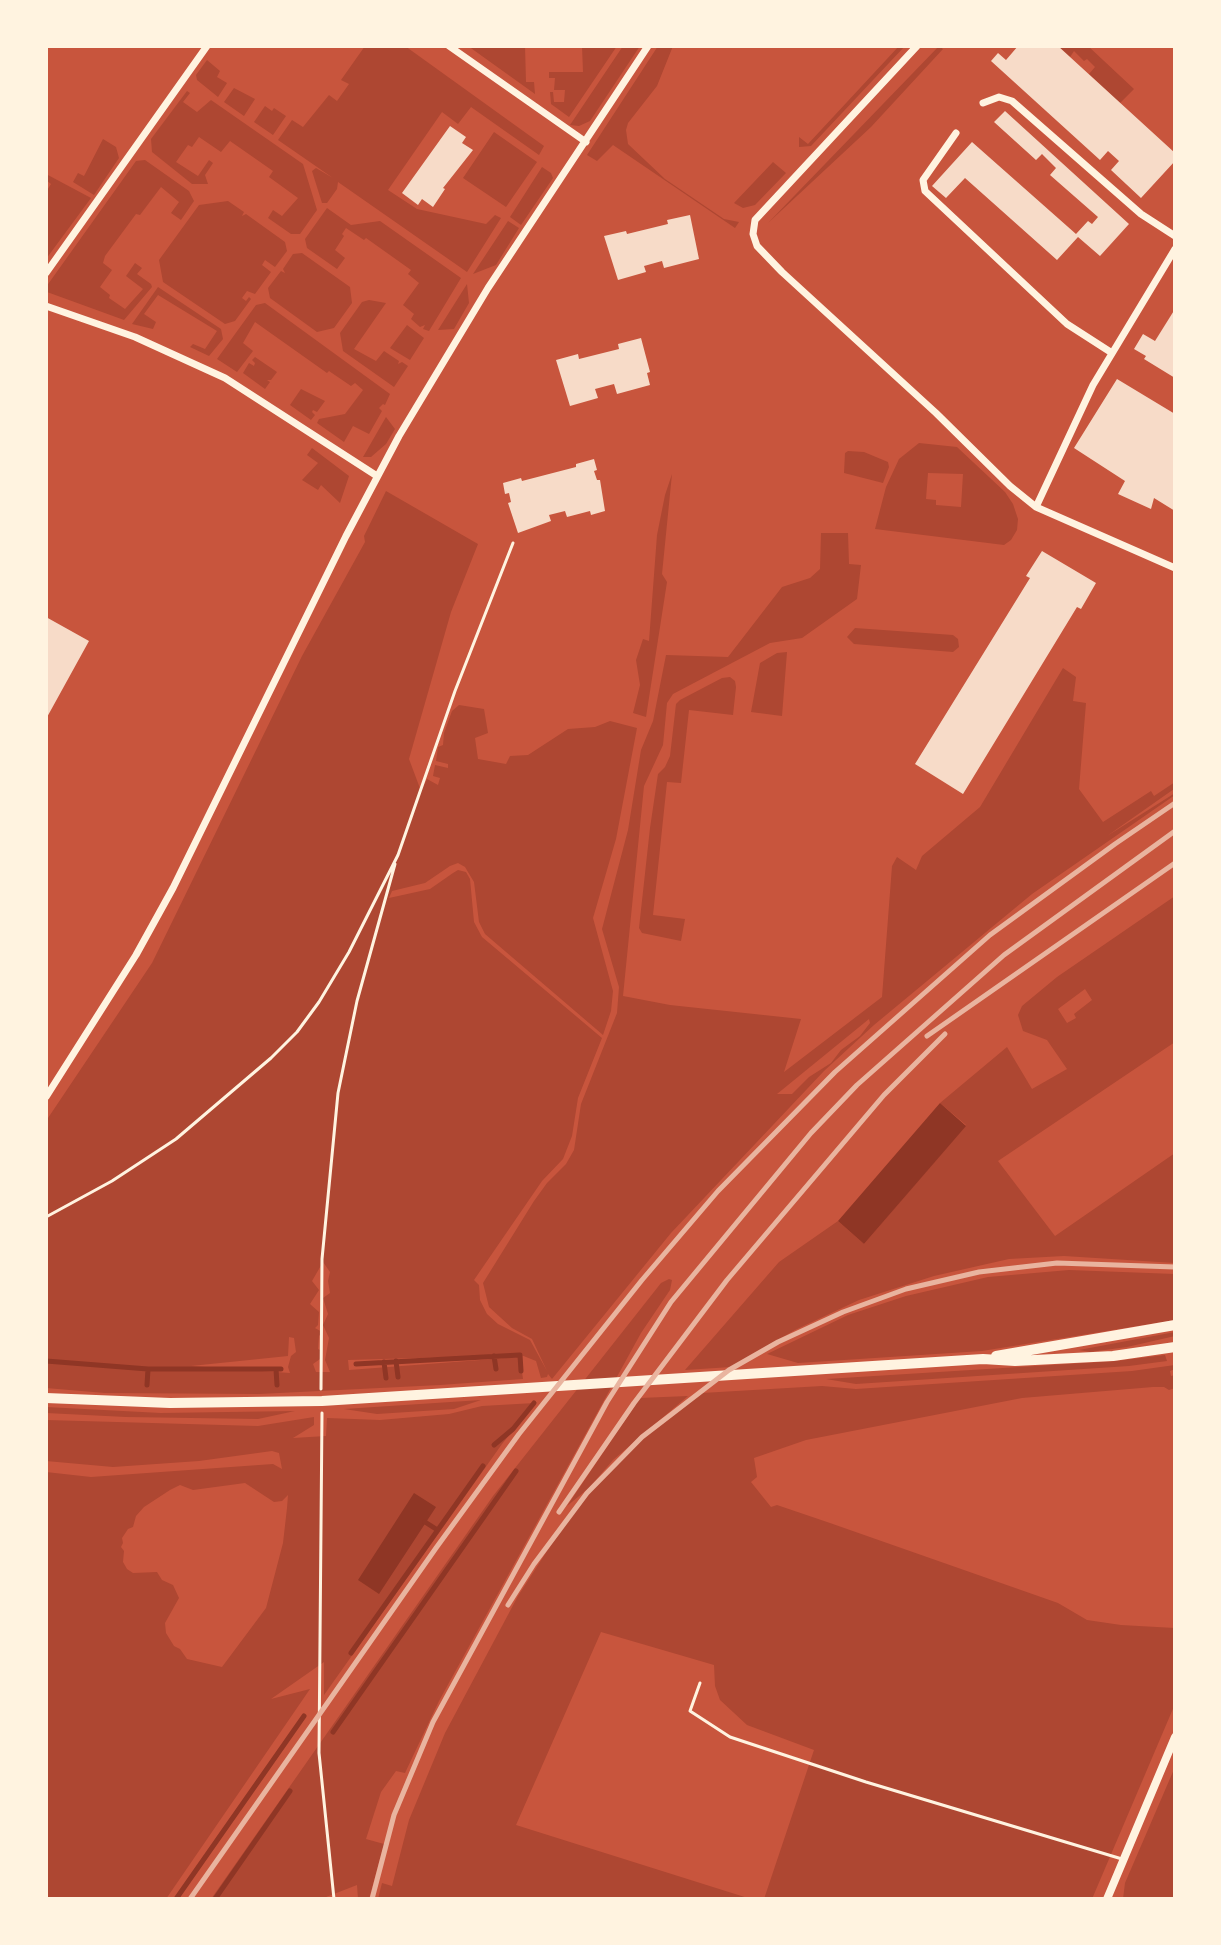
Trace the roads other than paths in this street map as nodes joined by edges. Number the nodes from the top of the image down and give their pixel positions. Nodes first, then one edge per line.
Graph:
1 (207, 46) edge
2 (449, 46) edge
3 (648, 46) edge
4 (917, 46) edge
5 (983, 103) dead end
6 (956, 133) dead end
7 (586, 142) junction
8 (1175, 236) edge
9 (1175, 249) edge
10 (46, 273) edge
11 (46, 306) edge
12 (1112, 353) junction
13 (377, 476) junction
14 (1036, 507) junction
15 (1175, 568) edge
16 (46, 1097) edge
17 (1175, 1325) edge
18 (1175, 1347) edge
19 (983, 1359) junction
20 (46, 1398) edge
21 (700, 1683) dead end
22 (1175, 1737) edge
23 (1123, 1860) junction
24 (1107, 1899) edge

1 - 10 street
2 - 7 street
3 - 7 street
4 - 14 street
5 - 8 street
6 - 12 street
7 - 13 street
9 - 12 street
11 - 13 street
12 - 14 street
13 - 16 street
14 - 15 street
17 - 19 main road
18 - 19 main road
19 - 20 main road
21 - 23 lane
22 - 23 street
23 - 24 street

